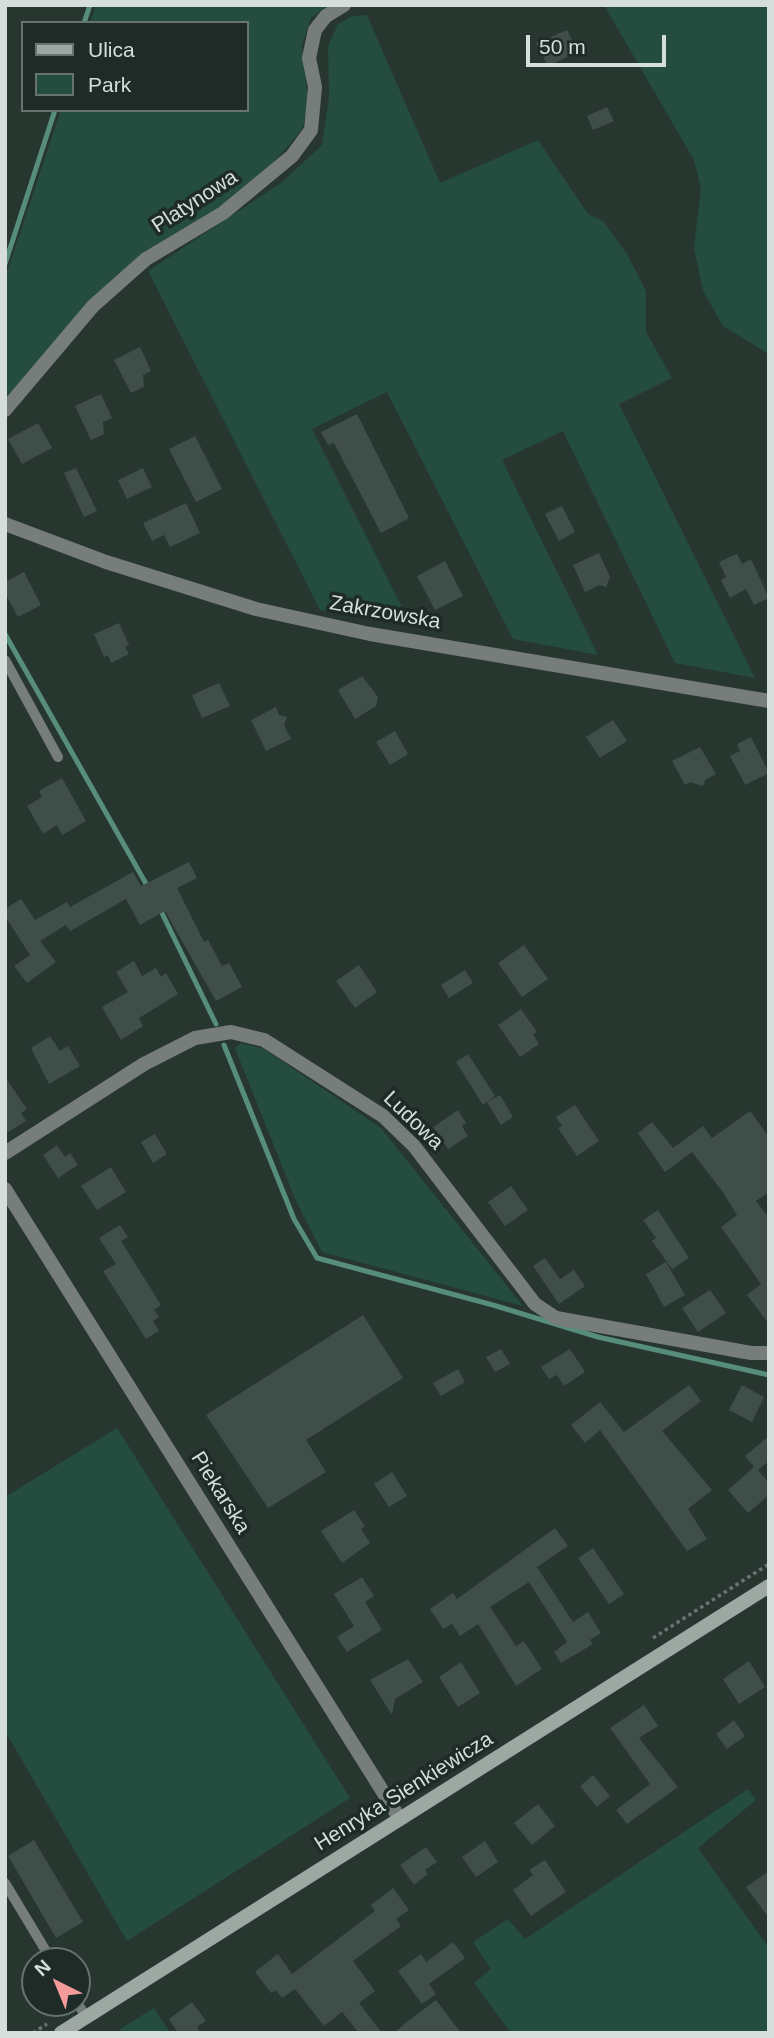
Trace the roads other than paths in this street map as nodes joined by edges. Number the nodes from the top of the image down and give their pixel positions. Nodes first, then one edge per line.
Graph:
1 (344, 5) edge
2 (5, 410) edge
3 (5, 524) edge
4 (5, 660) edge
5 (769, 701) edge
6 (58, 757) dead end
7 (5, 1153) edge
8 (5, 1189) edge
9 (769, 1353) edge
10 (769, 1586) edge
11 (400, 1819) junction
12 (6, 1884) edge
13 (43, 1947) edge
14 (91, 2014) edge
15 (86, 2017) edge
16 (61, 2033) edge

1 - 2 street, Platynowa
3 - 5 street, Zakrzowska
4 - 6 lane
7 - 9 street, Ludowa
8 - 11 street, Piekarska
10 - 11 main road, Henryka Sienkiewicza
11 - 14 main road, Henryka Sienkiewicza
12 - 13 lane
15 - 16 main road, Henryka Sienkiewicza

